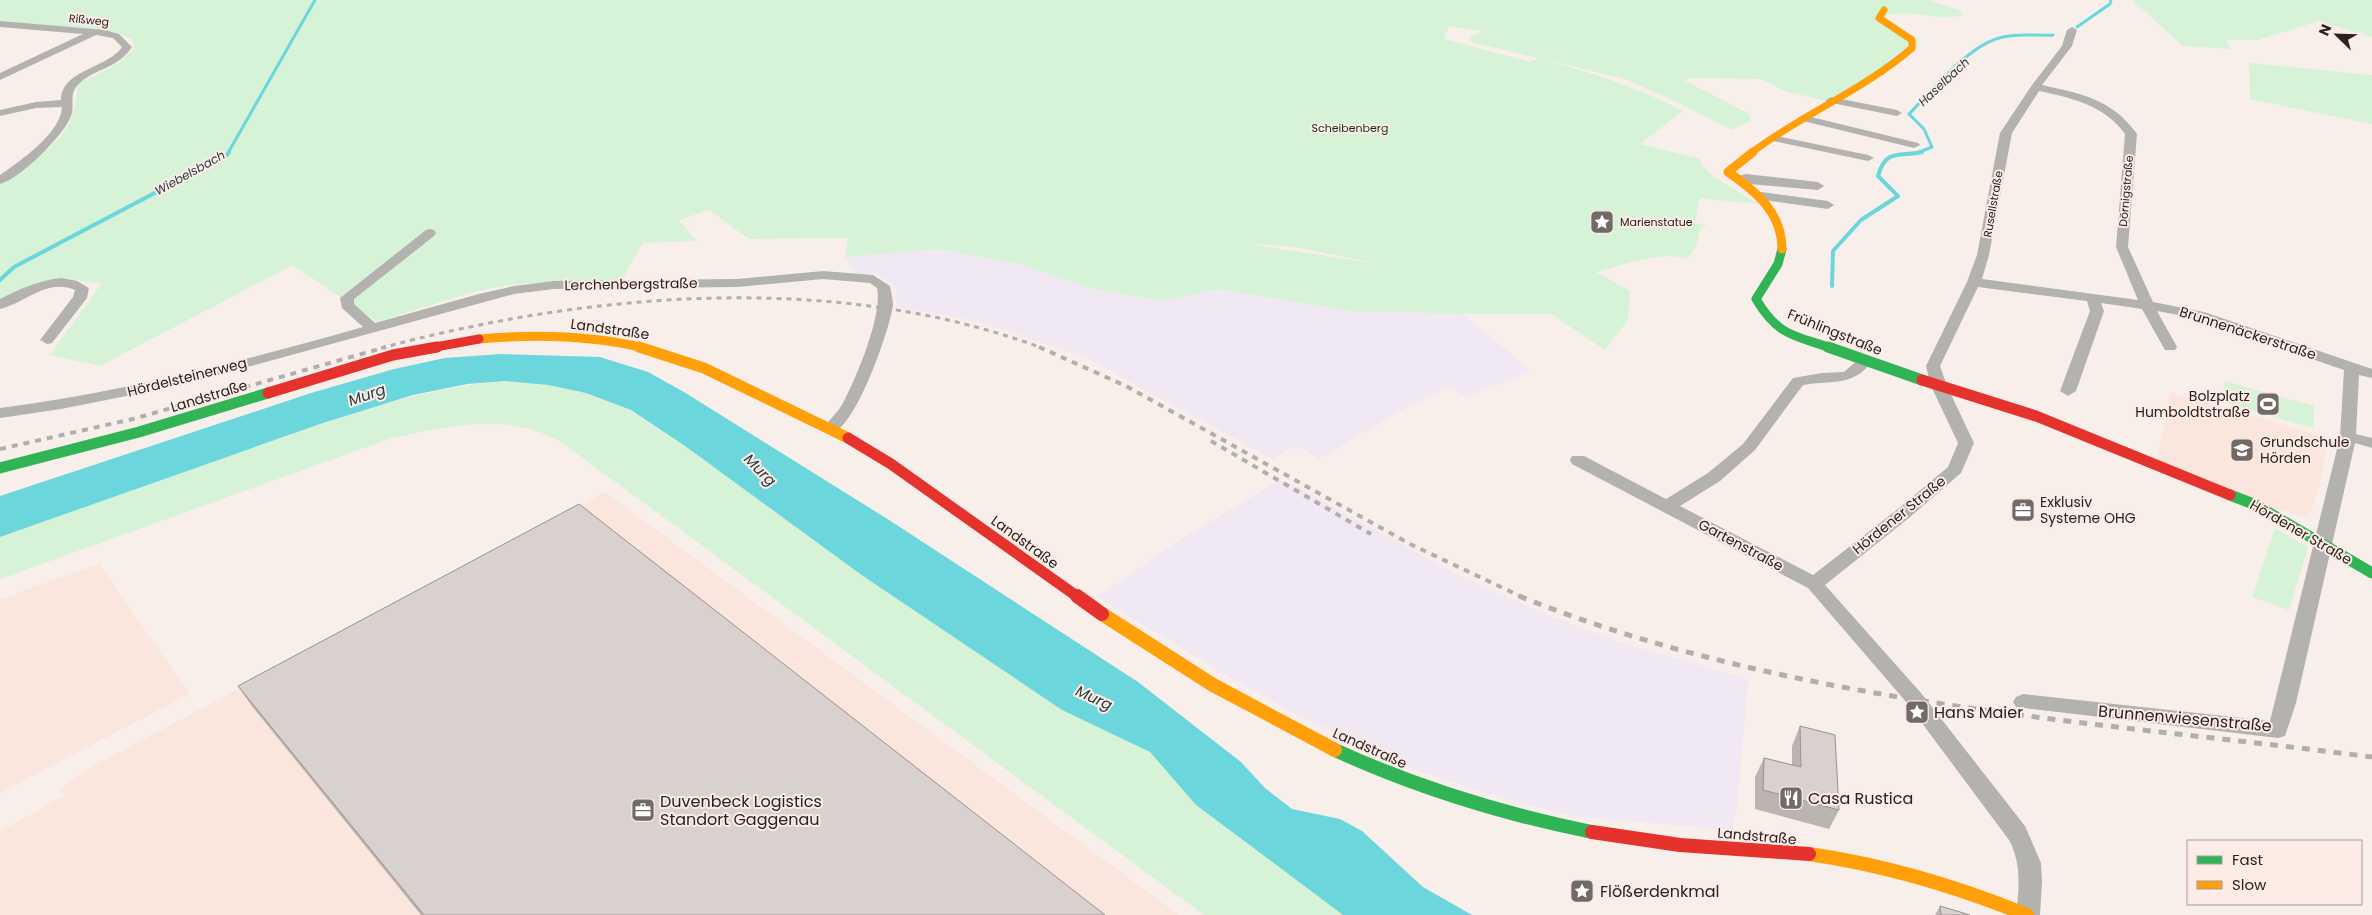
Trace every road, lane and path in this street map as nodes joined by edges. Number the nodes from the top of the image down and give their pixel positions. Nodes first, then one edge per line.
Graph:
1 (1884, 10) dead end
2 (0, 24) edge
3 (2072, 30) dead end
4 (95, 32) junction
5 (0, 77) edge
6 (2036, 87) junction
7 (1832, 100) junction
8 (65, 103) junction
9 (0, 113) edge
10 (1897, 114) dead end
11 (1803, 118) junction
12 (1772, 138) junction
13 (1914, 145) dead end
14 (1868, 158) dead end
15 (1738, 179) junction
16 (0, 180) edge
17 (1818, 186) dead end
18 (1761, 196) junction
19 (1828, 204) dead end
20 (430, 233) dead end
21 (1974, 282) junction
22 (2092, 297) junction
23 (2147, 305) junction
24 (0, 306) edge
25 (372, 328) junction
26 (47, 340) dead end
27 (2170, 347) dead end
28 (1866, 361) junction
29 (2352, 367) junction
30 (2372, 374) edge
31 (1939, 386) junction
32 (2068, 391) dead end
33 (0, 412) edge
34 (832, 428) junction
35 (2348, 436) junction
36 (2372, 443) edge
37 (1578, 460) dead end
38 (0, 468) edge
39 (1668, 506) junction
40 (2323, 543) junction
41 (2372, 573) edge
42 (1814, 584) junction
43 (2023, 702) dead end
44 (2028, 915) edge

1 - 7 street
2 - 4 street, Rißweg
3 - 6 street, Rusellstraße
4 - 5 street
4 - 8 street, Rißweg
6 - 21 street, Rusellstraße
6 - 23 street, Dörnigstraße
7 - 10 street
7 - 11 street
8 - 9 street
8 - 16 street, Rißweg
11 - 12 street
11 - 13 street
12 - 14 street
12 - 15 street
15 - 17 street
15 - 18 street, Frühlingstraße
18 - 19 street, Frühlingstraße
18 - 28 street, Frühlingstraße
20 - 25 street
21 - 22 street, Brunnenäckerstraße
21 - 31 street, Rusellstraße
22 - 23 street, Brunnenäckerstraße
22 - 32 street
23 - 27 street, Dörnigstraße
23 - 29 street, Brunnenäckerstraße
24 - 26 street
25 - 33 street, Hördelsteinerweg
25 - 34 street, Lerchenbergstraße
28 - 31 street, Frühlingstraße
28 - 39 street
29 - 30 street, Brunnenäckerstraße
29 - 35 street
31 - 40 street, Hördener Straße
31 - 42 street, Hördener Straße
34 - 38 street, Landstraße
34 - 44 street, Landstraße
35 - 36 street
35 - 40 street
37 - 39 street, Gartenstraße
39 - 42 street, Gartenstraße
40 - 41 street, Hördener Straße
40 - 43 street, Brunnenwiesenstraße
42 - 44 street

